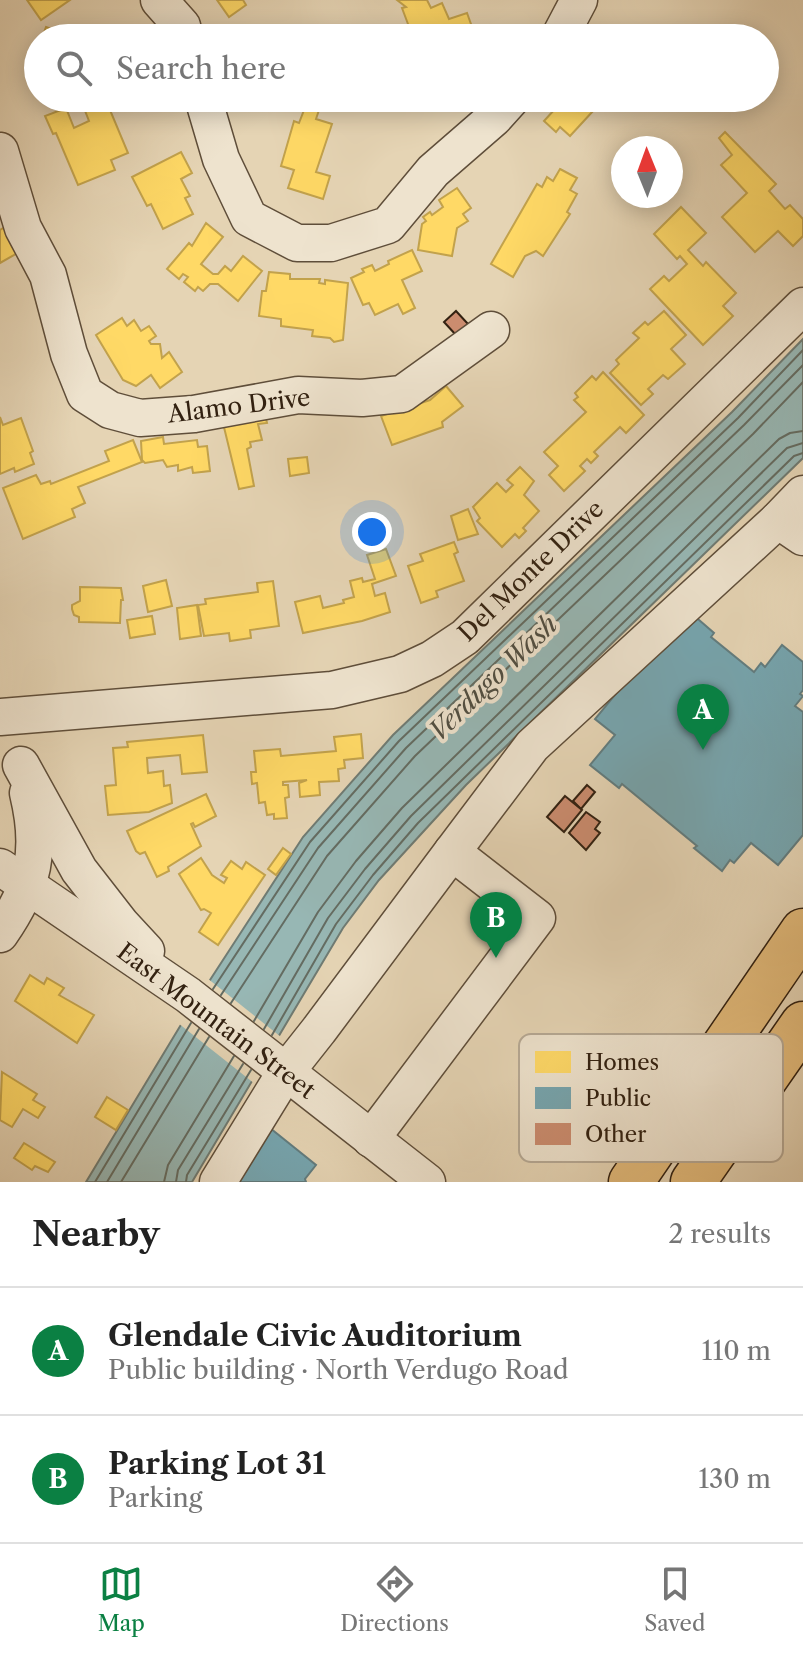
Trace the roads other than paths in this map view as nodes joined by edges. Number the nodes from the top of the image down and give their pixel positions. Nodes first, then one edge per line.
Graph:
1 (159, 0) edge
2 (579, 0) edge
3 (180, 24) edge
4 (566, 24) edge
5 (207, 112) edge
6 (499, 112) edge
7 (0, 151) edge
8 (803, 306) edge
9 (491, 330) dead end
10 (803, 494) edge
11 (790, 528) edge
12 (0, 719) edge
13 (21, 765) junction
14 (452, 852) junction
15 (13, 877) edge
16 (803, 931) edge
17 (0, 934) edge
18 (188, 995) junction
19 (803, 1024) edge
20 (732, 1034) edge
21 (783, 1053) edge
22 (279, 1068) junction
23 (371, 1139) junction
24 (645, 1162) edge
25 (707, 1162) edge
26 (218, 1182) edge
27 (427, 1182) edge
28 (631, 1182) edge
29 (693, 1182) edge

1 - 3 street
2 - 4 street
5 - 6 street
7 - 9 street, Alamo Drive
8 - 12 street, Del Monte Drive
10 - 11 street
11 - 14 street
12 - 13 street
13 - 15 street
13 - 18 street
14 - 22 street
14 - 23 street
15 - 17 street
15 - 18 street, East Mountain Street
16 - 20 main road
18 - 22 street, East Mountain Street
19 - 21 main road
22 - 23 street, East Mountain Street
22 - 26 street
23 - 27 street, East Mountain Street
24 - 28 main road
25 - 29 main road

